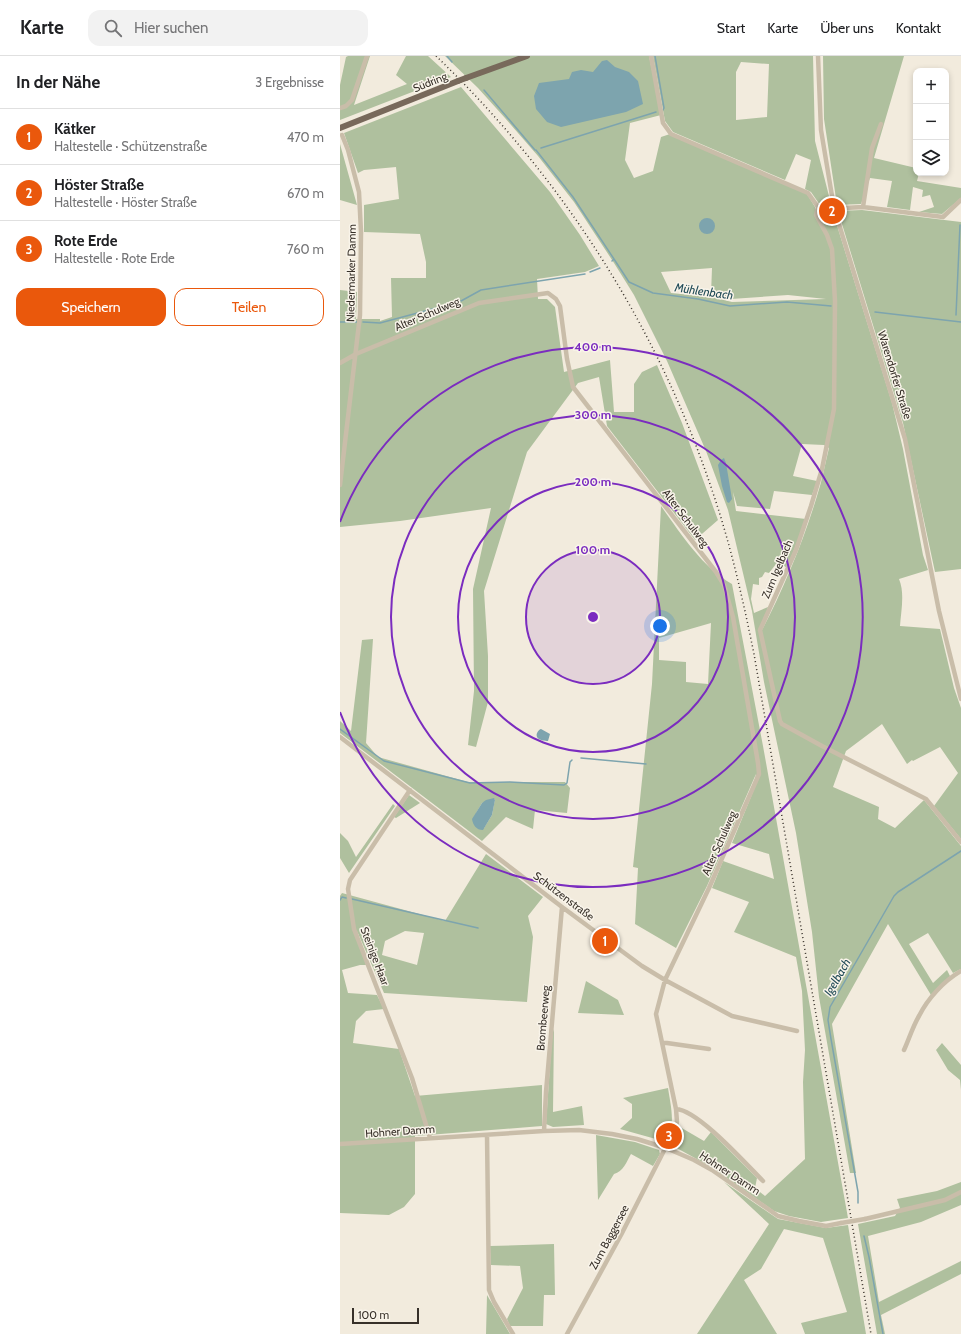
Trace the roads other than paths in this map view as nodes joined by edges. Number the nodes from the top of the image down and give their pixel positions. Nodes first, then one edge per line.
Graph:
1 (367, 56) edge
2 (527, 56) edge
3 (651, 56) edge
4 (818, 56) edge
5 (340, 108) edge
6 (881, 124) dead end
7 (340, 128) edge
8 (342, 135) dead end
9 (961, 200) edge
10 (818, 207) junction
11 (864, 207) junction
12 (834, 208) junction
13 (356, 354) junction
14 (340, 363) edge
15 (340, 484) edge
16 (961, 699) edge
17 (340, 737) edge
18 (410, 790) junction
19 (961, 842) edge
20 (562, 906) junction
21 (961, 971) edge
22 (665, 980) junction
23 (797, 1031) dead end
24 (662, 1043) junction
25 (709, 1050) dead end
26 (904, 1050) dead end
27 (676, 1109) junction
28 (544, 1131) junction
29 (487, 1135) junction
30 (430, 1138) junction
31 (340, 1144) edge
32 (666, 1148) junction
33 (763, 1181) dead end
34 (961, 1192) edge
35 (513, 1334) edge
36 (567, 1334) edge

1 - 5 street
2 - 7 main road, Südring, bridge
3 - 10 street
4 - 12 street, Warendorfer Straße
6 - 11 street
8 - 13 street, Niedermarker Damm
9 - 11 street
10 - 12 street
10 - 19 street, Zum Igelbach
11 - 12 street
12 - 16 street, Warendorfer Straße
13 - 14 street, Alter Schulweg
13 - 15 street, Niedermarker Damm
13 - 22 street, Alter Schulweg
17 - 18 street, Schützenstraße
18 - 20 street, Schützenstraße
18 - 30 street, Steinige Haar
20 - 22 street, Schützenstraße
20 - 28 street, Brombeerweg
21 - 26 street
22 - 23 street, Schützenstraße
22 - 24 street, Zum Baggersee
24 - 25 street
24 - 27 street, Zum Baggersee
27 - 32 street, Zum Baggersee
27 - 33 street
28 - 29 street, Hohner Damm
28 - 32 street, Hohner Damm
29 - 30 street, Hohner Damm
29 - 35 street
30 - 31 street, Hohner Damm
32 - 34 street, Hohner Damm, bridge
32 - 36 street, Zum Baggersee

